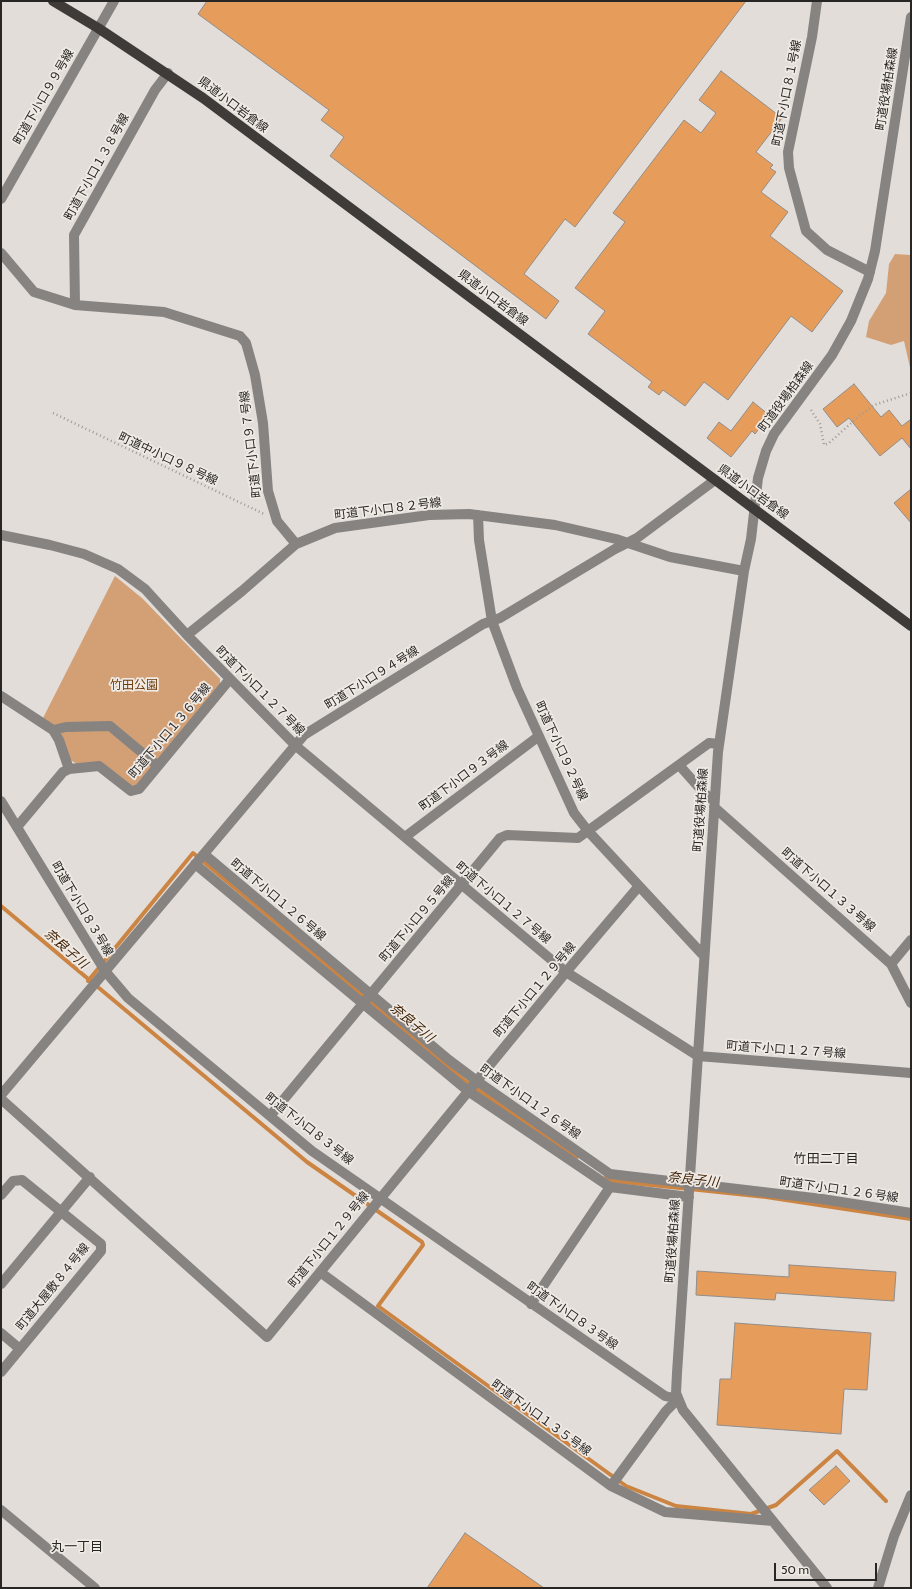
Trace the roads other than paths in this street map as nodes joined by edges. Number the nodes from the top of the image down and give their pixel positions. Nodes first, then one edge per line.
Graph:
1 (53, 1) edge
2 (114, 1) edge
3 (817, 1) edge
4 (911, 17) edge
5 (98, 28) junction
6 (168, 73) junction
7 (1, 199) edge
8 (1, 253) edge
9 (870, 272) junction
10 (75, 305) junction
11 (715, 480) junction
12 (754, 509) junction
13 (478, 515) junction
14 (1, 535) edge
15 (628, 543) junction
16 (296, 544) junction
17 (744, 571) junction
18 (492, 621) junction
19 (911, 626) edge
20 (187, 635) junction
21 (230, 679) junction
22 (1, 696) edge
23 (53, 730) junction
24 (539, 736) junction
25 (719, 744) junction
26 (296, 746) junction
27 (679, 765) junction
28 (158, 766) junction
29 (68, 769) junction
30 (1, 801) edge
31 (714, 804) junction
32 (17, 827) junction
33 (588, 831) junction
34 (405, 837) junction
35 (204, 854) junction
36 (195, 864) junction
37 (462, 885) junction
38 (639, 886) junction
39 (911, 940) edge
40 (704, 956) junction
41 (892, 964) junction
42 (105, 971) junction
43 (566, 972) junction
44 (371, 994) junction
45 (911, 1003) edge
46 (363, 1004) junction
47 (698, 1056) junction
48 (911, 1073) edge
49 (477, 1081) junction
50 (468, 1091) junction
51 (1, 1095) edge
52 (1, 1099) edge
53 (270, 1116) junction
54 (90, 1177) junction
55 (689, 1184) junction
56 (610, 1188) junction
57 (1, 1195) edge
58 (689, 1197) junction
59 (380, 1199) junction
60 (61, 1212) junction
61 (911, 1213) edge
62 (320, 1272) junction
63 (1, 1284) edge
64 (531, 1304) junction
65 (1, 1333) edge
66 (20, 1349) junction
67 (1, 1372) edge
68 (678, 1399) junction
69 (611, 1486) junction
70 (911, 1495) edge
71 (908, 1508) edge
72 (1, 1510) edge
73 (773, 1521) junction
74 (95, 1588) edge
75 (827, 1588) edge
76 (878, 1588) edge

1 - 5 main road, 県道小口岩倉線
2 - 5 street, 町道下小口９９号線
3 - 9 street, 町道下小口８１号線
4 - 9 street, 町道役場柏森線
5 - 6 main road, 県道小口岩倉線
5 - 7 street, 町道下小口９９号線
6 - 10 street, 町道下小口１３８号線
6 - 11 main road, 県道小口岩倉線
8 - 10 street, 町道下小口９７号線
9 - 12 street, 町道役場柏森線
10 - 16 street, 町道下小口９７号線
11 - 12 main road, 県道小口岩倉線
11 - 15 street, 町道下小口９４号線
12 - 17 street, 町道役場柏森線
12 - 19 main road, 県道小口岩倉線
13 - 15 street, 町道下小口８２号線
13 - 16 street, 町道下小口８２号線
13 - 18 street, 町道下小口９２号線
14 - 20 street
15 - 17 street, 町道下小口８２号線
15 - 18 street, 町道下小口９４号線
16 - 20 street, 町道下小口８２号線
17 - 25 street, 町道役場柏森線
18 - 24 street, 町道下小口９２号線
18 - 26 street, 町道下小口９４号線
20 - 21 street, 町道下小口１２７号線
21 - 26 street, 町道下小口１２７号線
21 - 28 street, 町道下小口１３６号線
22 - 23 street
23 - 28 street
23 - 29 street
24 - 33 street, 町道下小口９２号線
24 - 34 street, 町道下小口９３号線
25 - 27 street, 町道下小口９５号線
25 - 31 street, 町道役場柏森線
26 - 34 street, 町道下小口１２７号線
26 - 35 street, 町道下小口９４号線
27 - 31 street, 町道下小口１３３号線
27 - 33 street, 町道下小口９５号線
28 - 29 street, 町道下小口１３６号線
29 - 32 street
30 - 32 street, 町道下小口８３号線
31 - 40 street, 町道役場柏森線
31 - 41 street, 町道下小口１３３号線
32 - 42 street, 町道下小口８３号線
33 - 37 street, 町道下小口９５号線
33 - 38 street, 町道下小口９２号線
34 - 37 street, 町道下小口１２７号線
35 - 36 street, 町道下小口９４号線
35 - 44 street, 町道下小口１２６号線
36 - 42 street, 町道下小口９４号線
36 - 46 street
37 - 43 street, 町道下小口１２７号線
37 - 44 street, 町道下小口９５号線
38 - 40 street, 町道下小口９２号線
38 - 43 street, 町道下小口１２９号線
39 - 41 street
40 - 47 street, 町道役場柏森線
41 - 45 street, 町道下小口１３３号線
42 - 51 street, 町道下小口９４号線
42 - 53 street, 町道下小口８３号線
43 - 47 street, 町道下小口１２７号線
43 - 49 street, 町道下小口１２９号線
44 - 46 street, 町道下小口９５号線
44 - 49 street, 町道下小口１２６号線
46 - 50 street
46 - 53 street, 町道下小口９５号線
47 - 48 street, 町道下小口１２７号線
47 - 55 street, 町道役場柏森線
49 - 50 street, 町道下小口１２９号線
49 - 55 street, 町道下小口１２６号線
50 - 56 street
50 - 59 street, 町道下小口１２９号線
52 - 54 street, 町道下小口１２９号線
53 - 59 street, 町道下小口８３号線
54 - 60 street
54 - 62 street, 町道下小口１２９号線
55 - 58 street, 町道役場柏森線
55 - 61 street, 町道下小口１２６号線
56 - 58 street
56 - 64 street
57 - 60 street, 町道大屋敷８４号線
58 - 68 street, 町道役場柏森線
59 - 62 street, 町道下小口１２９号線
59 - 64 street, 町道下小口８３号線
60 - 63 street
60 - 66 street, 町道大屋敷８４号線
62 - 69 street, 町道下小口１３５号線
64 - 68 street, 町道下小口８３号線
65 - 66 street
66 - 67 street, 町道大屋敷８４号線
68 - 69 street
68 - 73 street, 町道役場柏森線
69 - 73 street, 町道下小口１３５号線
70 - 71 street
71 - 76 street
72 - 74 street
73 - 75 street, 町道役場柏森線

